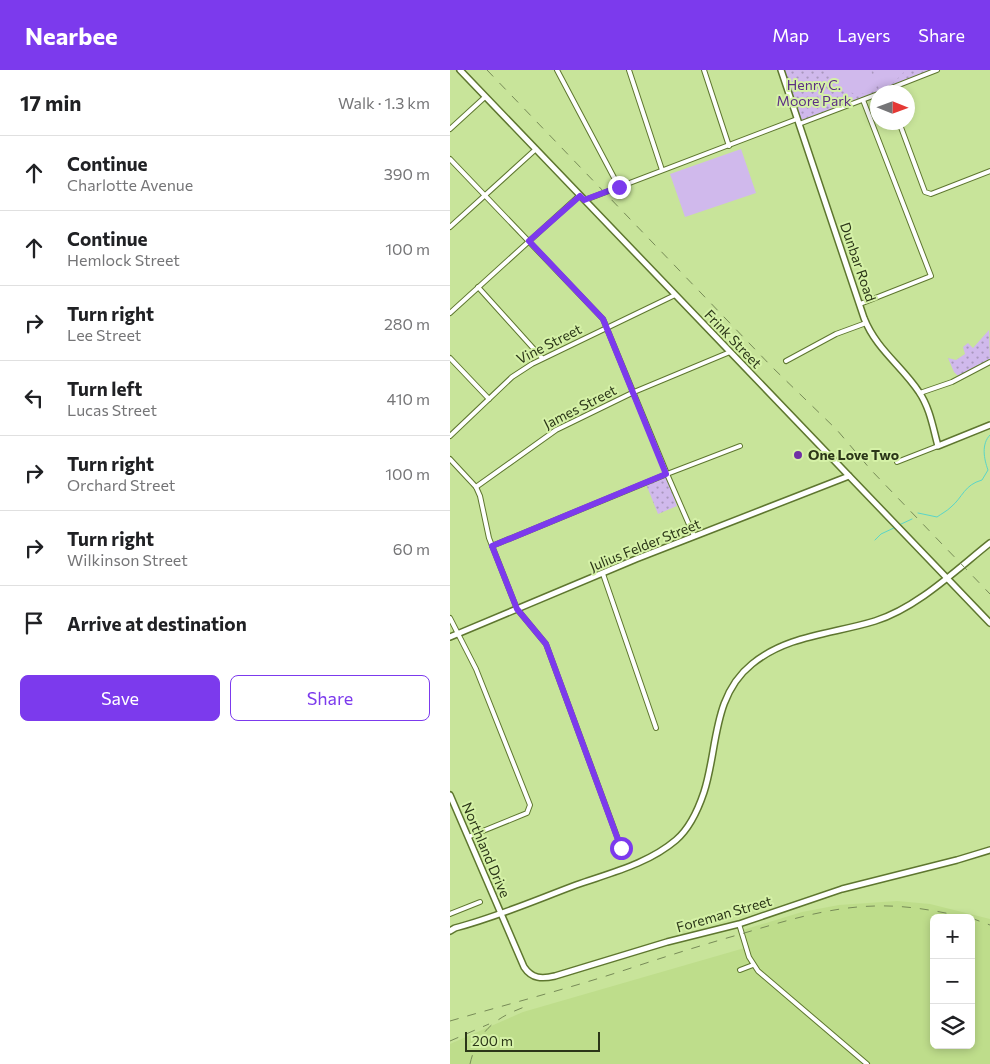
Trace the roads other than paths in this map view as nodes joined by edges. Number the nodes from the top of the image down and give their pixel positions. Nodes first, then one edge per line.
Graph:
1 (460, 70) edge
2 (557, 70) edge
3 (628, 70) edge
4 (704, 70) edge
5 (781, 70) edge
6 (937, 70) edge
7 (901, 85) edge
8 (485, 97) junction
9 (870, 97) edge
10 (863, 100) junction
11 (798, 122) junction
12 (450, 129) edge
13 (902, 130) edge
14 (729, 146) junction
15 (536, 149) junction
16 (450, 158) edge
17 (662, 170) junction
18 (990, 171) edge
19 (619, 187) junction
20 (485, 195) junction
21 (580, 196) junction
22 (584, 200) junction
23 (450, 227) edge
24 (529, 241) junction
25 (478, 287) junction
26 (675, 295) junction
27 (860, 304) junction
28 (450, 312) edge
29 (866, 323) junction
30 (607, 328) junction
31 (730, 352) junction
32 (450, 358) edge
33 (542, 358) junction
34 (786, 361) dead end
35 (990, 362) edge
36 (634, 392) junction
37 (920, 392) junction
38 (489, 399) junction
39 (990, 425) edge
40 (450, 436) edge
41 (740, 446) dead end
42 (938, 446) junction
43 (450, 459) edge
44 (897, 462) dead end
45 (666, 474) junction
46 (849, 476) junction
47 (476, 487) junction
48 (694, 536) junction
49 (990, 543) edge
50 (492, 546) junction
51 (603, 574) junction
52 (946, 577) junction
53 (517, 609) junction
54 (450, 618) edge
55 (990, 623) edge
56 (458, 633) junction
57 (450, 636) edge
58 (656, 728) dead end
59 (450, 795) edge
60 (468, 837) junction
61 (622, 850) dead end
62 (990, 850) edge
63 (480, 902) dead end
64 (500, 913) junction
65 (450, 914) edge
66 (739, 924) junction
67 (450, 931) edge
68 (753, 964) junction
69 (740, 970) dead end
70 (867, 1064) edge

1 - 8 street, Frink Street
2 - 19 street
3 - 17 street
4 - 14 street
5 - 11 street, Dunbar Road
6 - 7 street
8 - 12 street
8 - 15 street, Frink Street
9 - 10 street
10 - 11 street
10 - 27 street
11 - 14 street
11 - 27 street, Dunbar Road
13 - 18 street
14 - 17 street
15 - 20 street
15 - 21 street, Frink Street
16 - 20 street
17 - 19 street
19 - 22 street
20 - 23 street
20 - 24 street
21 - 22 street, Frink Street
21 - 24 street
22 - 26 street, Frink Street
24 - 25 street
24 - 30 street
25 - 28 street
25 - 33 street
26 - 30 street, Vine Street
26 - 31 street, Frink Street
27 - 29 street, Dunbar Road
29 - 34 street
29 - 37 street, Dunbar Road
30 - 33 street, Vine Street
30 - 36 street
31 - 36 street, James Street
31 - 46 street, Frink Street
32 - 38 street
33 - 38 street, Vine Street
35 - 37 street
36 - 45 street
36 - 47 street, James Street
37 - 42 street, Dunbar Road
38 - 40 street, Vine Street
39 - 42 street
41 - 45 street
42 - 44 street
43 - 47 street
45 - 48 street
45 - 50 street
46 - 48 street, Julius Felder Street
46 - 52 street, Frink Street
47 - 50 street
48 - 51 street, Julius Felder Street
49 - 52 street
50 - 53 street
51 - 53 street, Julius Felder Street
51 - 58 street
52 - 55 street, Frink Street
52 - 64 street
53 - 56 street, Julius Felder Street
53 - 61 street
54 - 56 street
56 - 57 street, Julius Felder Street
56 - 60 street
59 - 60 street, Northland Drive
60 - 64 street, Northland Drive
62 - 66 street, Foreman Street
63 - 65 street
64 - 66 street, Foreman Street
64 - 67 street
66 - 68 street
68 - 69 street
68 - 70 street

